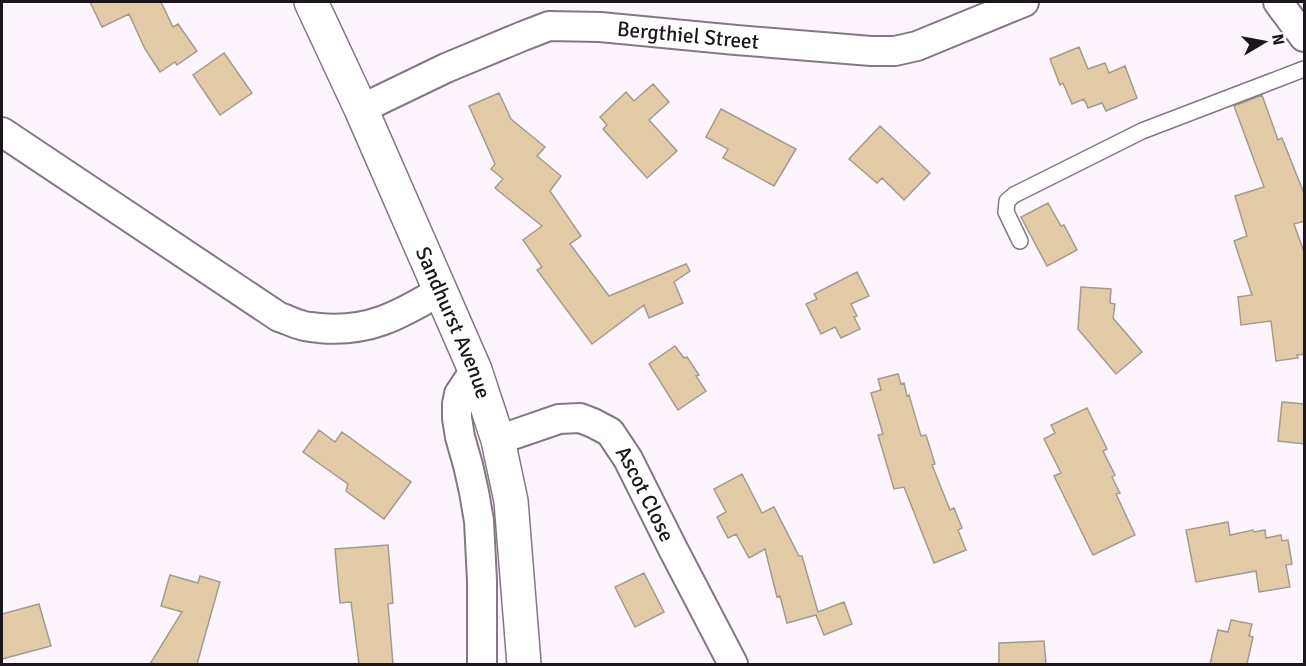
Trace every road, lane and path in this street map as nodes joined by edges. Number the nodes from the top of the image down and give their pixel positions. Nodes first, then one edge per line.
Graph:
1 (310, 2) edge
2 (1024, 2) edge
3 (1278, 2) edge
4 (1305, 38) edge
5 (1305, 69) edge
6 (361, 109) junction
7 (2, 132) edge
8 (1020, 241) dead end
9 (440, 291) junction
10 (475, 370) junction
11 (498, 440) junction
12 (482, 664) edge
13 (524, 664) edge
14 (733, 664) edge

1 - 6 street, Sandhurst Avenue
2 - 6 street, Bergthiel Street
3 - 4 street
5 - 8 lane
6 - 9 street, Sandhurst Avenue
7 - 9 street
9 - 10 street, Sandhurst Avenue
10 - 11 street, Sandhurst Avenue
10 - 12 street
11 - 13 street, Sandhurst Avenue
11 - 14 street, Ascot Close

